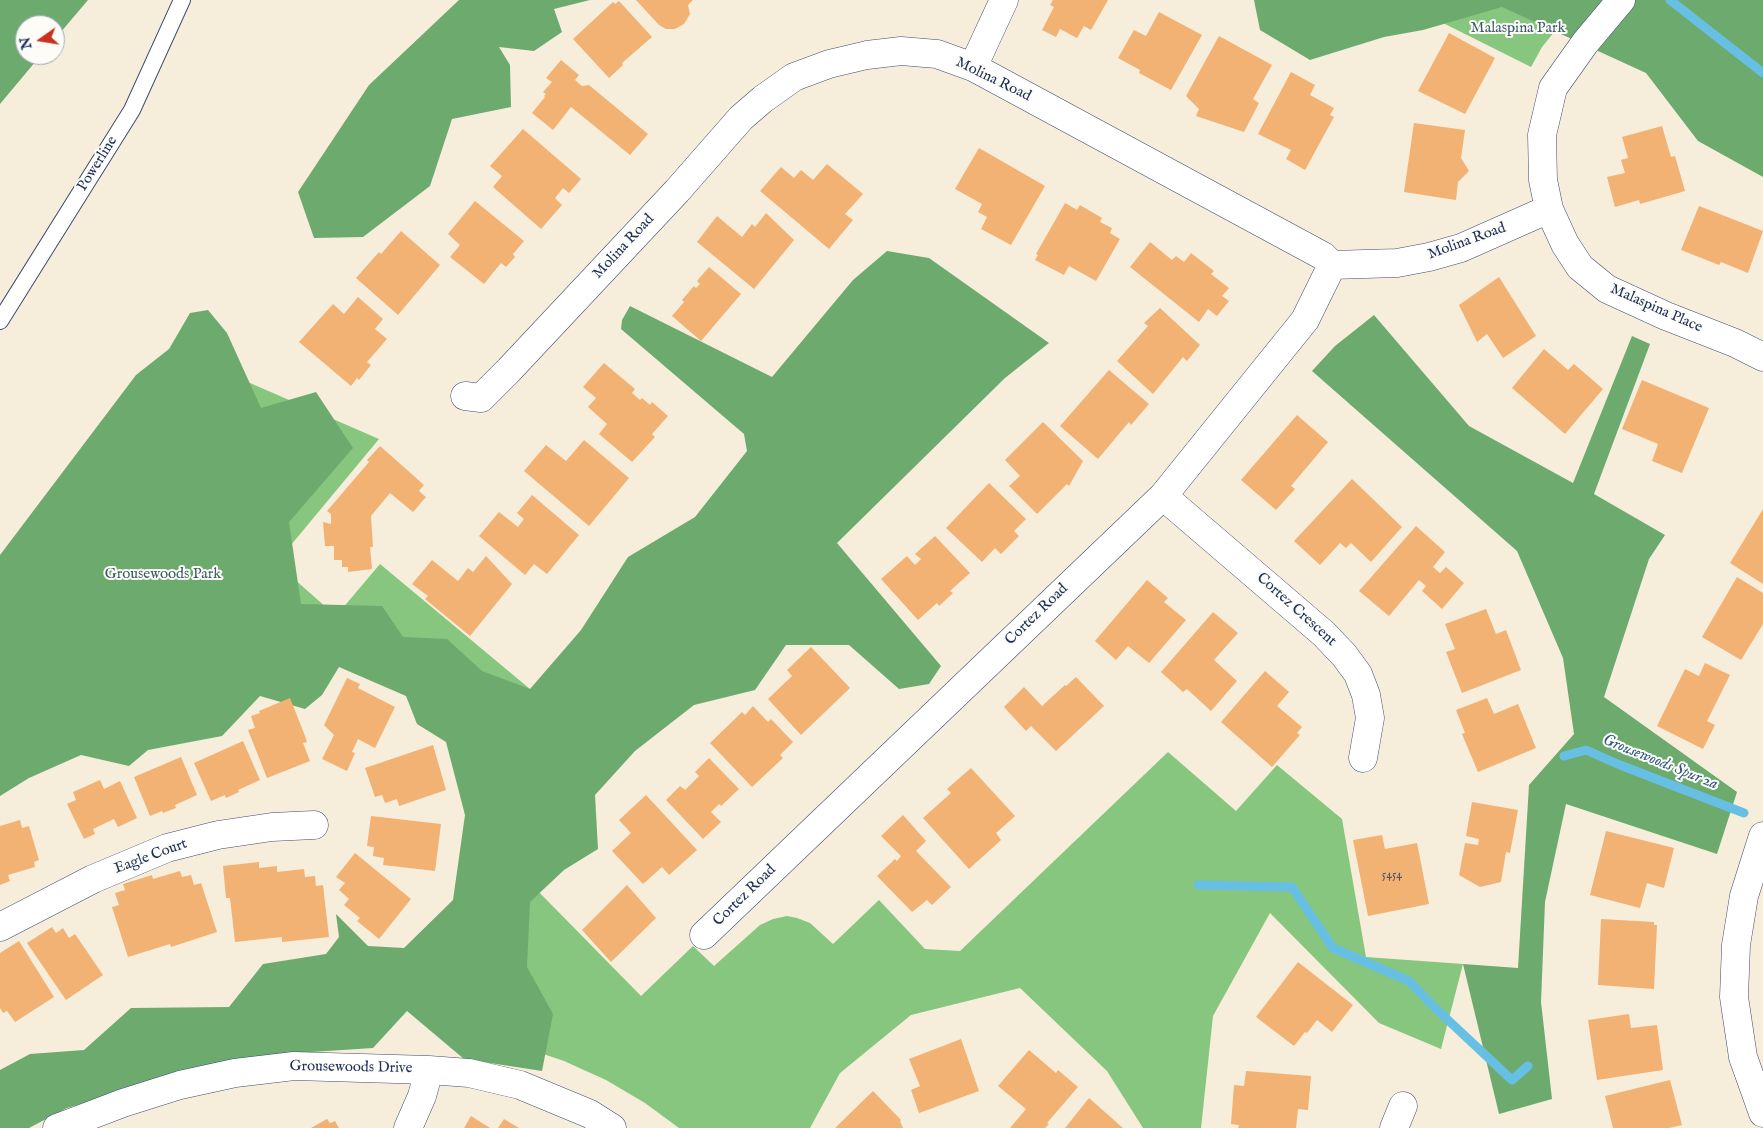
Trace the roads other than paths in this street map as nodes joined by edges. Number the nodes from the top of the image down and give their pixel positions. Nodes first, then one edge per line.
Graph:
1 (182, 0) edge
2 (1004, 0) edge
3 (1620, 0) edge
4 (973, 67) junction
5 (1549, 209) junction
6 (1332, 265) junction
7 (0, 321) edge
8 (1763, 357) edge
9 (465, 396) dead end
10 (1162, 496) junction
11 (1363, 758) dead end
12 (314, 826) dead end
13 (1763, 836) edge
14 (0, 927) edge
15 (704, 935) dead end
16 (429, 1070) junction
17 (1763, 1113) edge
18 (57, 1128) edge
19 (408, 1128) edge
20 (612, 1128) edge

1 - 7 lane, Powerline
2 - 4 street
3 - 5 street, Malaspina Place
4 - 6 street, Molina Road
4 - 9 street, Molina Road
5 - 6 street, Molina Road
5 - 8 street, Malaspina Place
6 - 10 street, Cortez Road
10 - 11 street, Cortez Crescent
10 - 15 street, Cortez Road
12 - 14 street, Eagle Court
13 - 17 street
16 - 18 street, Grousewoods Drive
16 - 19 street
16 - 20 street, Grousewoods Drive

